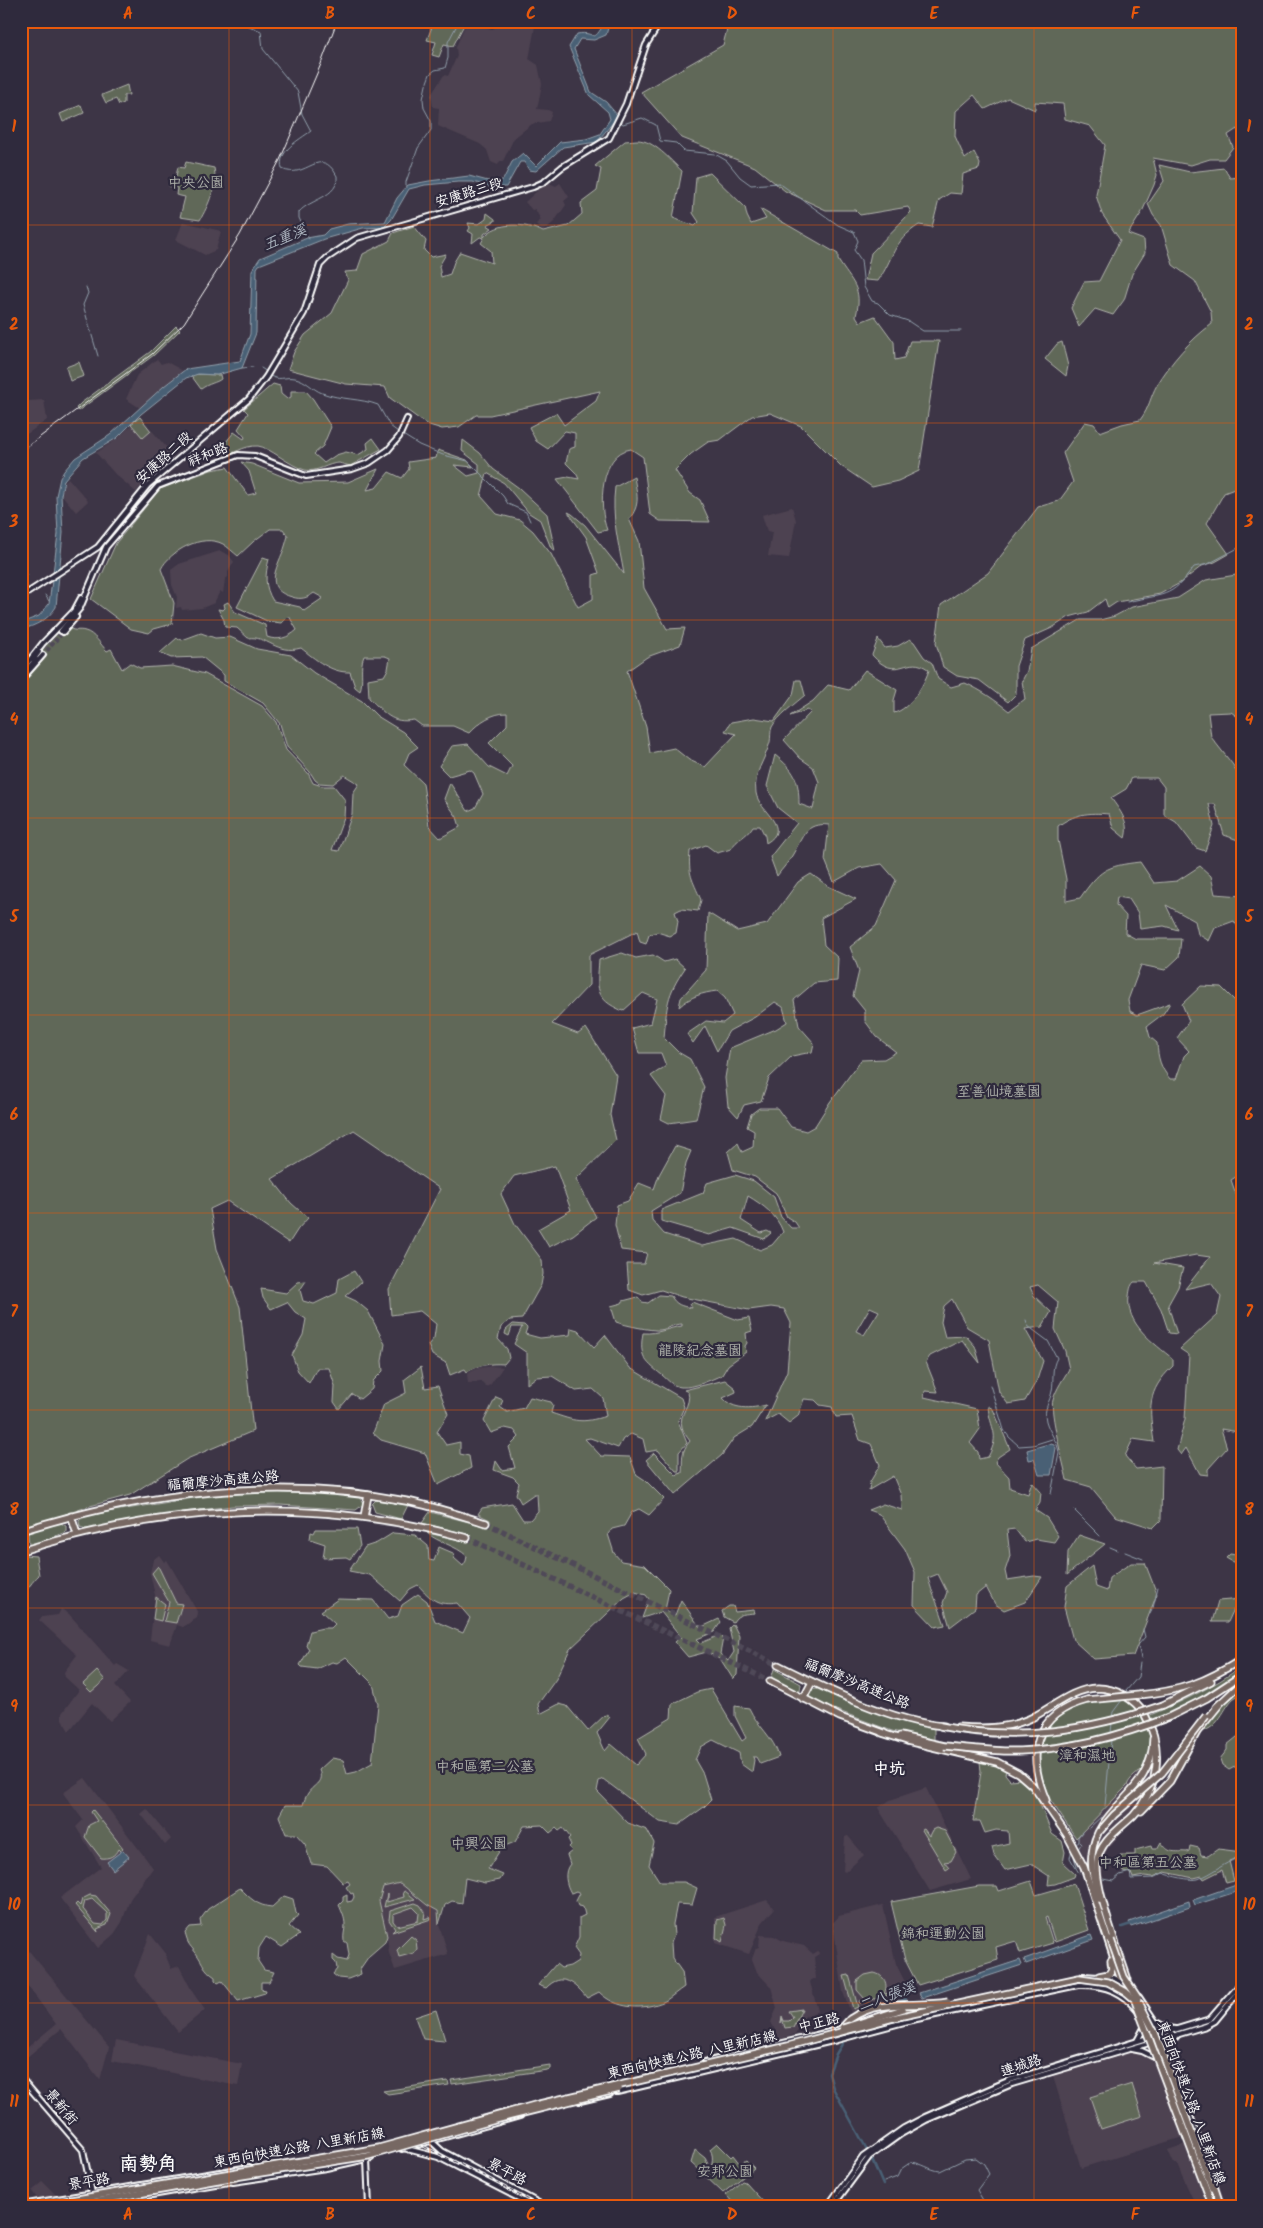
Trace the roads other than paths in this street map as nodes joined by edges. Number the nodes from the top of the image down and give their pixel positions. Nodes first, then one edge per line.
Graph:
1 (661, 21) edge
2 (269, 372) joint
3 (408, 419) dead end
4 (21, 597) edge
5 (81, 598) dead end
6 (86, 603) dead end
7 (41, 653) tunnel mouth
8 (21, 675) edge
9 (368, 1494) junction
10 (71, 1516) junction
11 (364, 1517) junction
12 (486, 1523) tunnel mouth
13 (21, 1531) edge
14 (77, 1534) junction
15 (467, 1538) tunnel mouth
16 (21, 1551) edge
17 (1242, 1660) edge
18 (778, 1664) tunnel mouth
19 (1242, 1675) edge
20 (770, 1681) tunnel mouth
21 (812, 1682) junction
22 (1242, 1683) edge
23 (803, 1699) junction
24 (1208, 1717) junction
25 (940, 1726) junction
26 (1152, 1732) junction
27 (944, 1748) junction
28 (1051, 1810) junction
29 (1122, 1826) junction
30 (1100, 1831) junction
31 (1092, 1891) junction
32 (1111, 1961) junction
33 (1100, 1977) junction
34 (1092, 1980) junction
35 (1118, 1980) junction
36 (1242, 1982) edge
37 (1127, 1985) junction
38 (1102, 1986) junction
39 (1114, 1987) junction
40 (1242, 1988) edge
41 (1003, 1993) junction
42 (996, 1997) junction
43 (1135, 2001) junction
44 (948, 2007) junction
45 (926, 2008) junction
46 (915, 2010) junction
47 (936, 2014) junction
48 (1141, 2017) junction
49 (916, 2019) junction
50 (895, 2020) junction
51 (1155, 2021) junction
52 (1144, 2028) junction
53 (1179, 2028) junction
54 (841, 2029) junction
55 (849, 2032) junction
56 (1178, 2034) junction
57 (837, 2035) junction
58 (1160, 2037) junction
59 (1151, 2038) junction
60 (1137, 2041) junction
61 (1130, 2048) junction
62 (764, 2051) junction
63 (1156, 2059) junction
64 (1170, 2059) junction
65 (21, 2078) edge
66 (426, 2136) junction
67 (429, 2143) junction
68 (411, 2147) junction
69 (402, 2149) junction
70 (432, 2154) junction
71 (367, 2155) junction
72 (220, 2183) junction
73 (140, 2184) junction
74 (211, 2184) junction
75 (92, 2193) junction
76 (163, 2193) junction
77 (21, 2205) edge
78 (1217, 2206) edge
79 (30, 2207) edge
80 (64, 2207) edge
81 (82, 2207) edge
82 (369, 2207) edge
83 (536, 2207) edge
84 (546, 2207) edge
85 (827, 2207) edge
86 (832, 2207) edge

1 - 2 main road, 安康路三段
2 - 4 main road, 安康路二段
3 - 6 main road, 祥和路
5 - 8 main road
7 - 8 main road
9 - 10 highway, 福爾摩沙高速公路
9 - 11 highway
9 - 12 highway, 福爾摩沙高速公路
10 - 13 highway, 福爾摩沙高速公路
10 - 14 highway
11 - 14 highway
11 - 15 highway
14 - 16 highway
17 - 25 highway, 福爾摩沙高速公路, bridge
17 - 28 highway, bridge
18 - 21 highway, 福爾摩沙高速公路
19 - 27 highway, bridge
20 - 23 highway
21 - 23 highway
21 - 25 highway, 福爾摩沙高速公路
22 - 24 highway
23 - 27 highway
24 - 29 highway, bridge
24 - 30 highway, bridge
25 - 26 highway, bridge
26 - 29 highway
26 - 30 highway, bridge
27 - 28 highway
28 - 31 highway
29 - 37 highway
30 - 43 highway, bridge
31 - 32 highway
31 - 43 highway, bridge
32 - 33 highway
32 - 35 highway
33 - 34 main road
33 - 35 main road, 中正路
33 - 41 main road, 中正路
34 - 39 main road
34 - 42 main road
35 - 37 main road, 中正路
36 - 53 main road, 連城路
37 - 39 main road
37 - 43 main road
37 - 51 main road, 中正路
38 - 39 main road
38 - 43 main road, 中正路
38 - 47 main road, 中正路
40 - 56 main road, 連城路
41 - 42 main road
41 - 45 main road, 中正路
41 - 54 highway, bridge
41 - 62 highway, 東西向快速公路 八里新店線, bridge
41 - 78 highway, 東西向快速公路 八里新店線, bridge
42 - 44 main road
43 - 48 main road, 中正路
43 - 59 highway, bridge
43 - 78 highway, bridge
44 - 45 main road
44 - 47 main road
45 - 46 main road, 中正路
45 - 62 highway, bridge
46 - 50 main road
46 - 55 main road, 中正路
47 - 49 main road, 中正路
48 - 52 main road, 中正路
48 - 59 main road
49 - 50 main road, 中正路
49 - 55 main road, 中正路
50 - 55 main road, 中正路
51 - 53 main road
51 - 58 main road, 中正路
52 - 59 main road, 中正路
52 - 60 main road
53 - 58 main road, 連城路
54 - 55 main road, 中正路
54 - 57 main road
54 - 66 main road, 中正路
55 - 57 main road, 中正路
55 - 67 main road, 中正路
56 - 58 main road, 連城路
56 - 64 main road
57 - 66 main road, 中正路
58 - 59 main road, 連城路
58 - 64 main road, 中正路
59 - 60 main road, 連城路
59 - 61 main road, 連城路
59 - 63 main road, 中正路
59 - 78 highway, bridge
60 - 85 main road, 連城路
61 - 63 main road
61 - 86 main road, 連城路
62 - 79 highway, 東西向快速公路 八里新店線, bridge
63 - 78 main road, 中正路
64 - 78 main road, 中正路
65 - 75 main road, 景新街
66 - 67 main road
66 - 68 main road, 中正路
66 - 71 main road, 景平路
67 - 68 main road, 景平路
67 - 70 main road
67 - 84 main road, 景平路
68 - 69 main road, 景平路
69 - 70 main road, 景平路
69 - 71 main road, 景平路
70 - 83 main road, 景平路
71 - 72 main road, 景平路
71 - 72 highway, bridge
71 - 73 main road, 景平路
71 - 74 main road, 景平路
71 - 78 highway, 東西向快速公路 八里新店線, bridge
71 - 80 highway, 東西向快速公路 八里新店線, bridge
71 - 82 main road
72 - 74 main road, 景平路
73 - 75 main road, 景平路
73 - 76 main road
74 - 76 main road, 景平路
75 - 77 main road, 景平路
76 - 81 main road, 景平路

